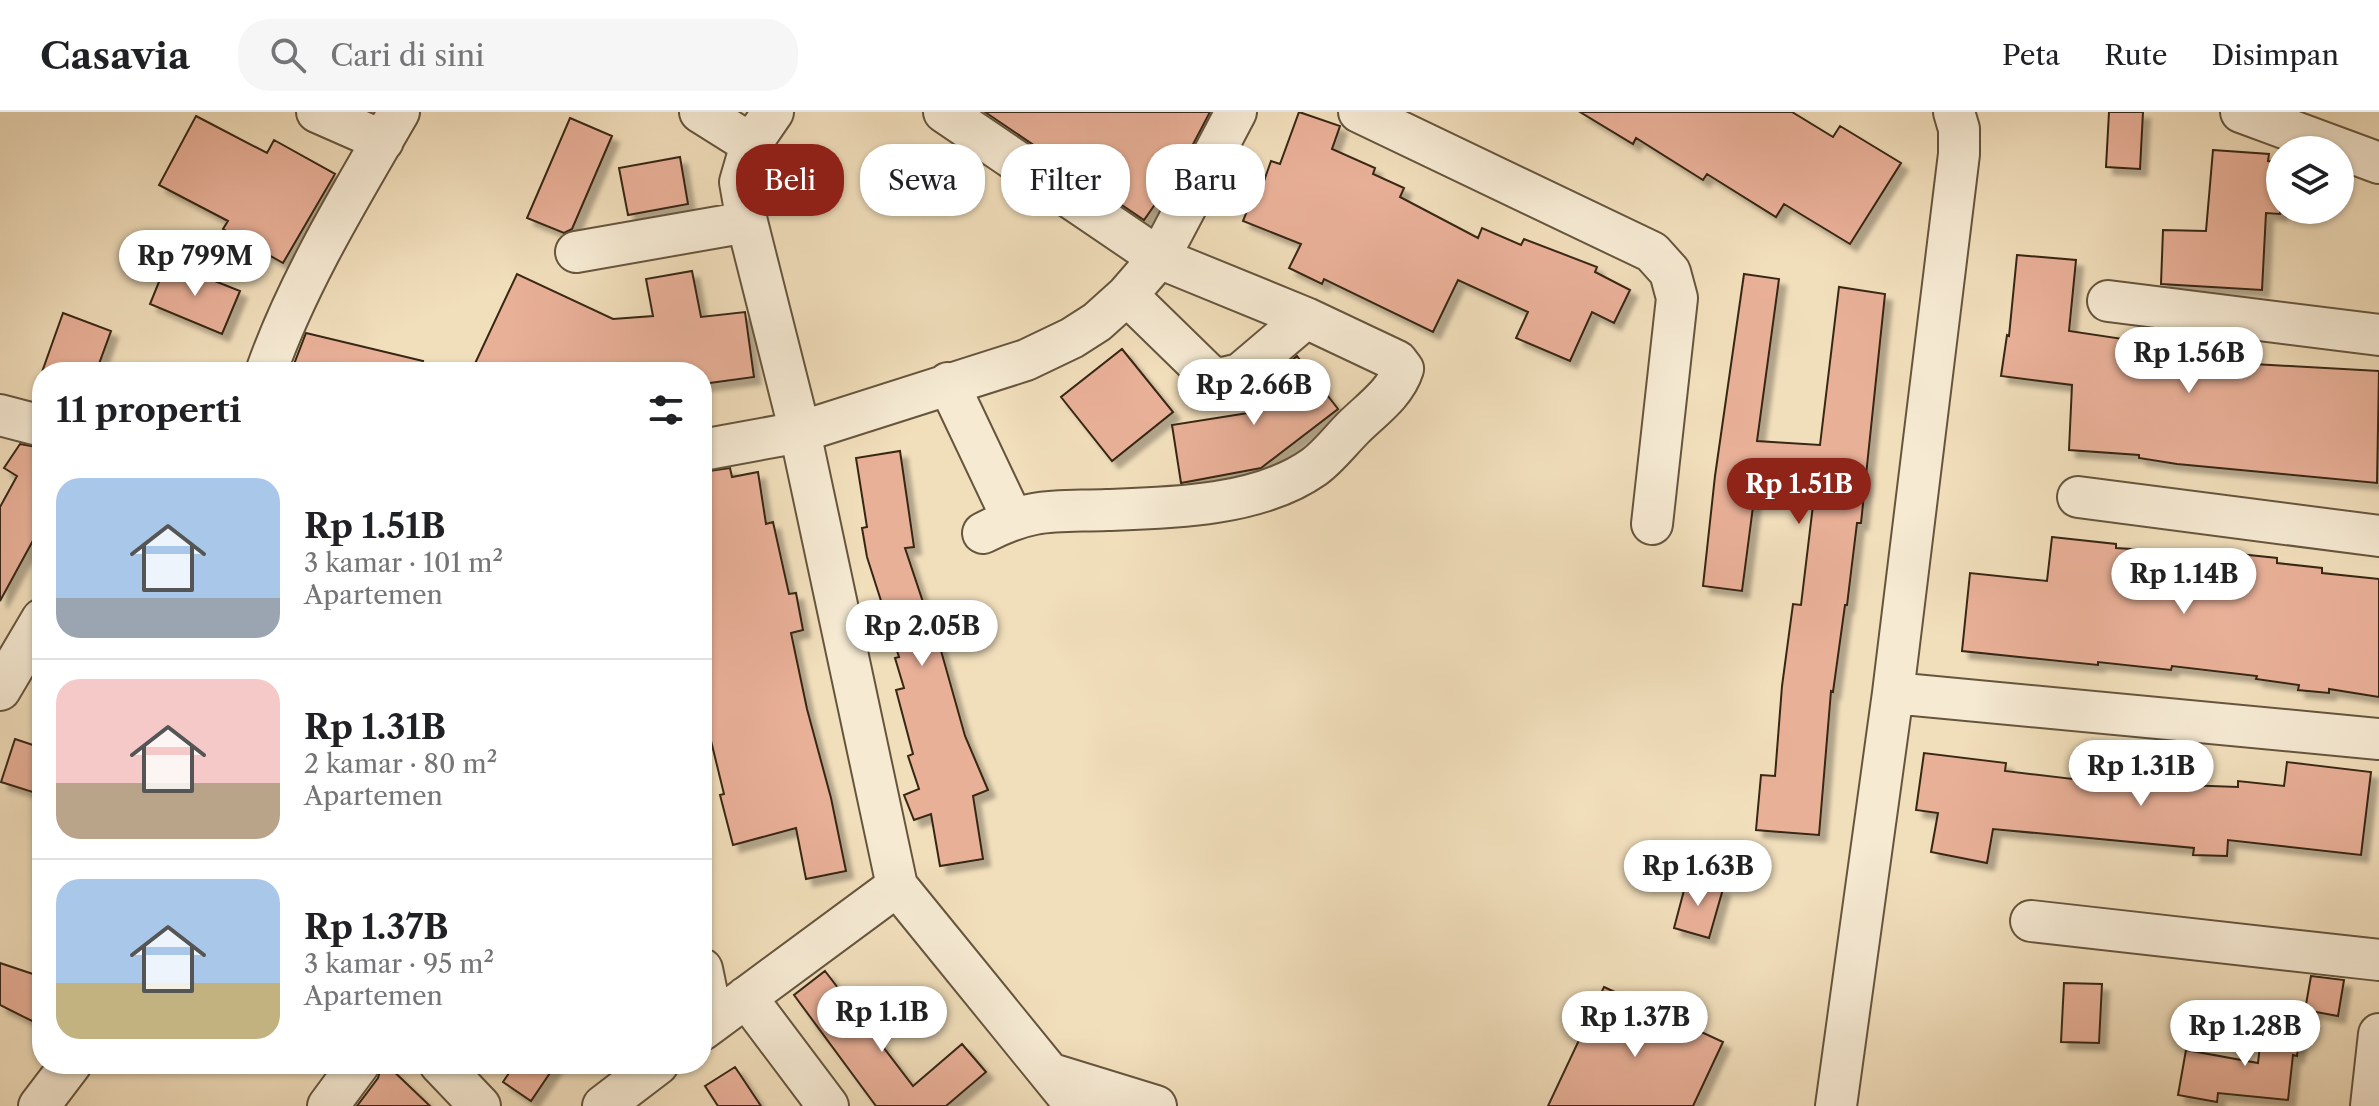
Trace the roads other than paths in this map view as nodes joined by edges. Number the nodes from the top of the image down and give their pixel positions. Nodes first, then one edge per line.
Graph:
1 (317, 112) edge
2 (700, 112) edge
3 (773, 112) edge
4 (944, 112) edge
5 (1236, 112) edge
6 (1359, 112) edge
7 (1954, 112) edge
8 (2241, 112) edge
9 (391, 126) edge
10 (751, 144) joint
11 (2379, 163) edge
12 (746, 216) edge
13 (747, 222) junction
14 (576, 252) dead end
15 (1159, 258) junction
16 (1127, 295) junction
17 (2108, 301) dead end
18 (1306, 318) junction
19 (2379, 335) edge
20 (270, 362) edge
21 (948, 383) junction
22 (0, 415) edge
23 (32, 423) edge
24 (800, 432) junction
25 (712, 448) edge
26 (2078, 497) dead end
27 (1652, 524) dead end
28 (2379, 536) edge
29 (32, 636) edge
30 (0, 690) edge
31 (1893, 693) junction
32 (2379, 739) edge
33 (897, 886) junction
34 (2031, 921) dead end
35 (2379, 960) edge
36 (746, 997) junction
37 (712, 1022) edge
38 (2379, 1034) edge
39 (63, 1074) edge
40 (352, 1074) edge
41 (450, 1074) edge
42 (645, 1074) edge
43 (1052, 1074) junction
44 (39, 1106) edge
45 (328, 1106) edge
46 (480, 1106) edge
47 (603, 1106) edge
48 (828, 1106) edge
49 (1076, 1106) edge
50 (1156, 1106) edge
51 (1836, 1106) edge
52 (2371, 1106) edge

1 - 9 street
2 - 10 street
3 - 10 street
4 - 15 street
5 - 15 street
6 - 27 street
7 - 31 street
8 - 11 street
9 - 20 street
12 - 13 street
13 - 14 street
13 - 24 street
15 - 16 street
15 - 18 street
16 - 18 street
16 - 21 street
17 - 19 street
18 - 21 street
21 - 24 street
22 - 23 street
24 - 25 street
24 - 33 street
26 - 28 street
29 - 30 street
31 - 32 street
31 - 51 street
33 - 36 street
33 - 43 street
34 - 35 street
36 - 37 street
36 - 48 street
38 - 52 street
39 - 44 street
40 - 45 street
41 - 46 street
42 - 47 street
43 - 49 street
43 - 50 street

